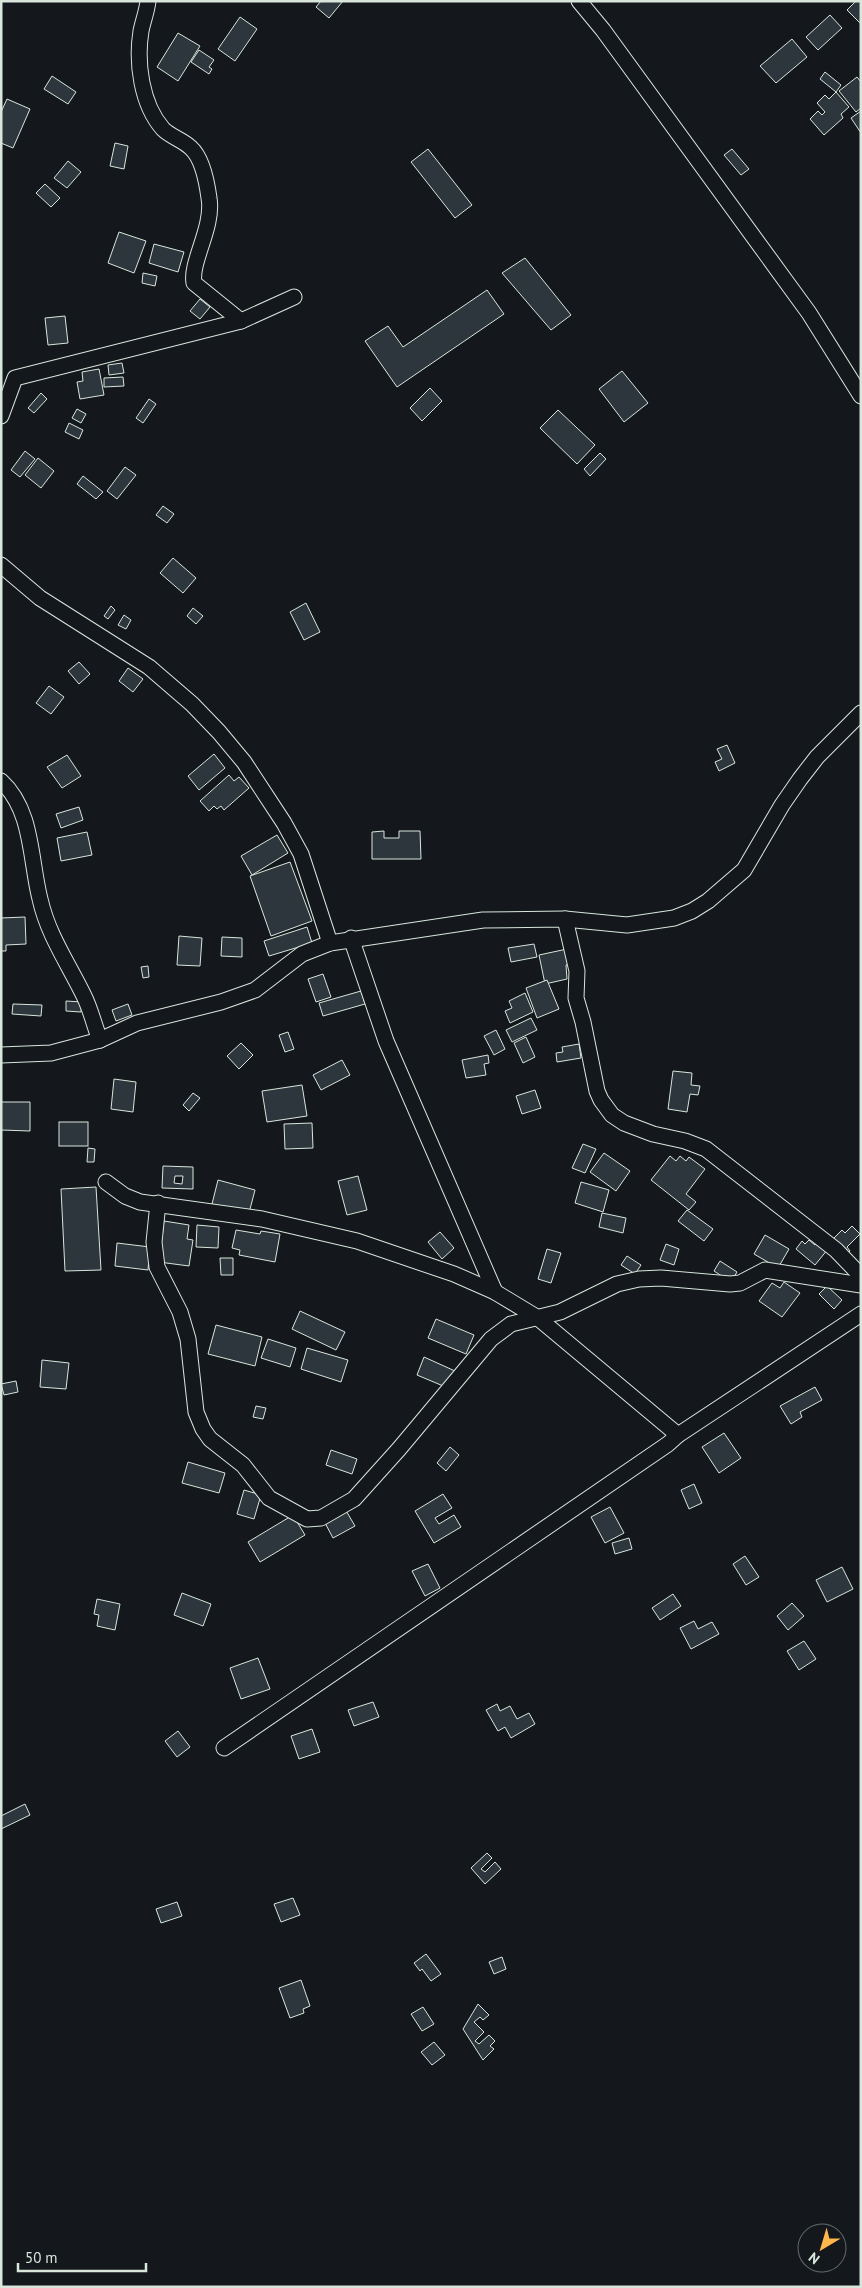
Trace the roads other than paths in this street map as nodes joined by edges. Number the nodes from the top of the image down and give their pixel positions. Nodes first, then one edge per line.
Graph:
1 (148, 1) edge
2 (579, 1) edge
3 (294, 297) dead end
4 (242, 321) junction
5 (861, 396) edge
6 (1, 416) edge
7 (1, 565) edge
8 (861, 713) edge
9 (1, 781) edge
10 (565, 919) junction
11 (351, 938) junction
12 (330, 942) junction
13 (100, 1040) junction
14 (1, 1055) edge
15 (106, 1182) dead end
16 (158, 1203) junction
17 (861, 1276) edge
18 (861, 1284) edge
19 (495, 1292) junction
20 (861, 1314) edge
21 (538, 1318) junction
22 (678, 1435) junction
23 (224, 1748) dead end

1 - 4 street
2 - 5 street
3 - 4 street
4 - 6 street
7 - 12 street
8 - 10 street
9 - 13 street
10 - 11 street
10 - 17 street
11 - 12 street
11 - 19 street
12 - 13 street
13 - 14 street
15 - 16 street
16 - 19 street
16 - 21 street
18 - 21 street
19 - 21 street
20 - 22 street
21 - 22 street
22 - 23 street

